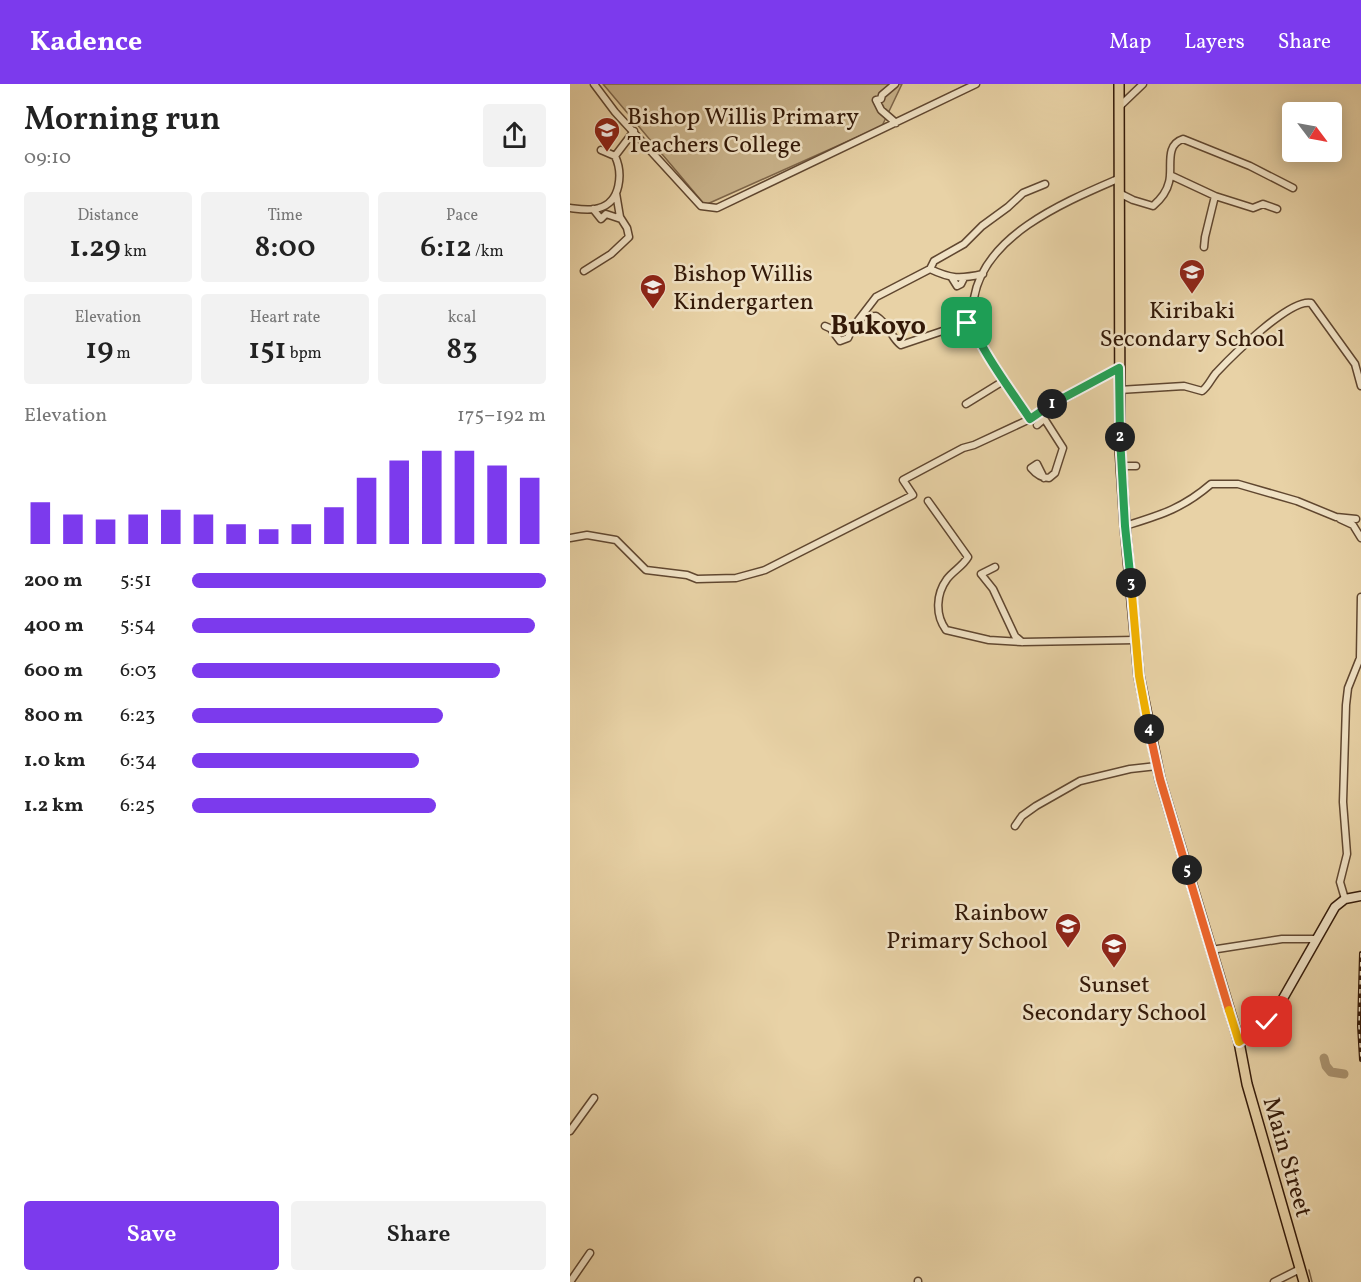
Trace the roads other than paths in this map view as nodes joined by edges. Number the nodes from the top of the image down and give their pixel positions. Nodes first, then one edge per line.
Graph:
1 (594, 84) edge
2 (895, 84) edge
3 (976, 84) edge
4 (1119, 84) edge
5 (1143, 84) edge
6 (1120, 106) junction
7 (896, 123) junction
8 (634, 131) junction
9 (601, 150) dead end
10 (615, 156) junction
11 (1170, 175) junction
12 (1120, 178) junction
13 (1045, 184) dead end
14 (1293, 188) dead end
15 (616, 192) junction
16 (1119, 193) junction
17 (1215, 196) junction
18 (570, 208) edge
19 (593, 209) junction
20 (1276, 209) dead end
21 (621, 219) junction
22 (1204, 247) dead end
23 (930, 269) junction
24 (584, 271) dead end
25 (982, 274) junction
26 (862, 317) junction
27 (972, 321) junction
28 (853, 327) junction
29 (1119, 368) junction
30 (1005, 380) junction
31 (1361, 386) edge
32 (1119, 390) junction
33 (966, 404) dead end
34 (1040, 412) junction
35 (1030, 419) junction
36 (1044, 419) junction
37 (1037, 425) dead end
38 (1121, 466) junction
39 (1136, 466) dead end
40 (1044, 478) dead end
41 (928, 501) dead end
42 (1336, 517) junction
43 (1356, 519) dead end
44 (1125, 526) junction
45 (570, 538) edge
46 (1361, 538) edge
47 (995, 567) dead end
48 (1361, 597) edge
49 (1136, 640) junction
50 (1022, 642) junction
51 (1157, 766) junction
52 (1015, 826) dead end
53 (1361, 896) edge
54 (1346, 899) junction
55 (1317, 939) junction
56 (1211, 950) junction
57 (1239, 1042) junction
58 (594, 1098) dead end
59 (570, 1131) edge
60 (590, 1253) dead end
61 (1300, 1269) junction
62 (570, 1282) edge
63 (1274, 1282) edge
64 (1304, 1282) edge

1 - 8 street
2 - 7 street
3 - 7 street
4 - 6 main road, Main Street
5 - 6 street
6 - 12 main road, Main Street
7 - 8 street
8 - 10 street
9 - 10 street
10 - 15 street
11 - 14 street
11 - 16 street
11 - 17 street
12 - 16 main road, Main Street
12 - 25 street
13 - 23 street
15 - 19 street
15 - 21 street
16 - 29 main road, Main Street
17 - 20 street
17 - 22 street
18 - 19 street
19 - 21 street
21 - 24 street
23 - 25 street
23 - 26 street
25 - 27 street
26 - 27 street
26 - 28 street
27 - 30 street
28 - 28 street
29 - 32 main road, Main Street
29 - 34 street
30 - 33 street
30 - 35 street
31 - 32 street
32 - 38 main road, Main Street
34 - 35 street
34 - 36 street
35 - 45 street
36 - 37 street
36 - 40 street
38 - 39 street
38 - 44 main road, Main Street
41 - 50 street
42 - 43 street
42 - 44 street
42 - 46 street
44 - 49 main road, Main Street
47 - 50 street
48 - 54 street
49 - 50 street
49 - 51 main road, Main Street
51 - 52 street
51 - 56 main road, Main Street
53 - 54 main road
54 - 55 main road
55 - 56 street
55 - 57 main road
56 - 57 main road, Main Street
57 - 61 main road, Main Street
58 - 59 street
60 - 62 street
61 - 63 street
61 - 64 main road, Main Street

